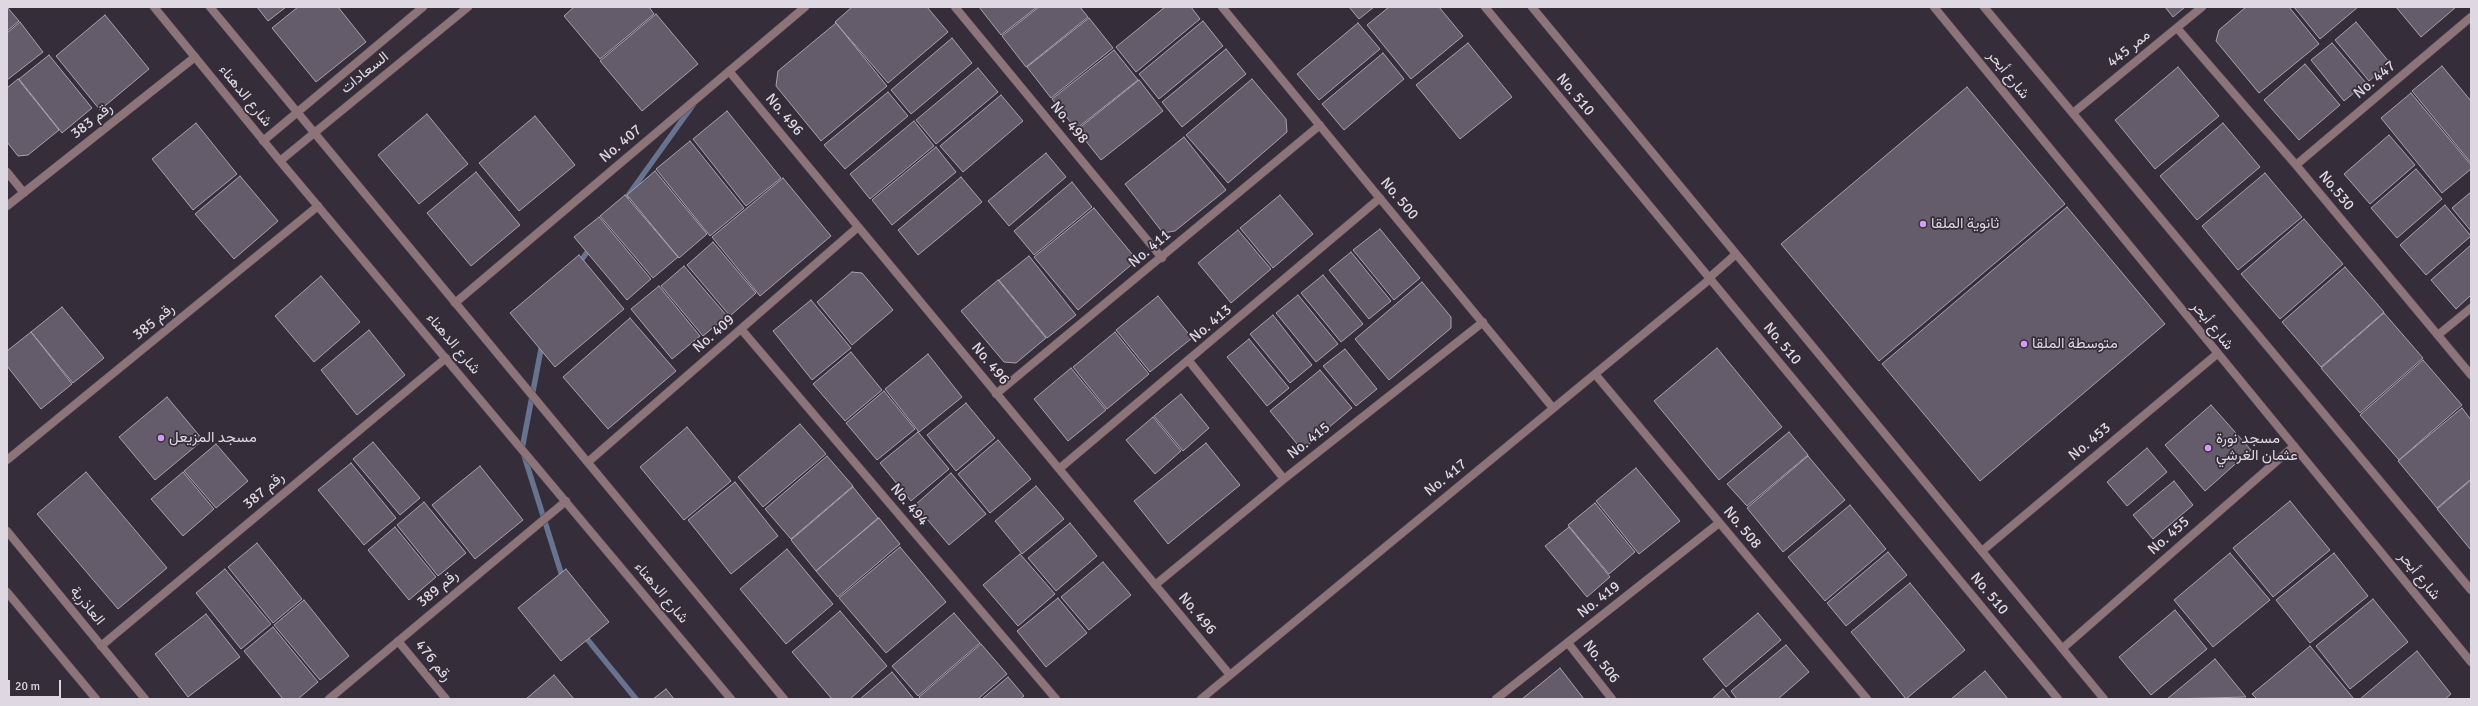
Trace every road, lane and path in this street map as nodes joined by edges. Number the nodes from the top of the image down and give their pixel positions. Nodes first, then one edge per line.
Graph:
1 (154, 7) edge
2 (210, 7) edge
3 (423, 7) edge
4 (468, 7) edge
5 (805, 7) edge
6 (955, 7) edge
7 (1222, 7) edge
8 (1485, 7) edge
9 (1532, 7) edge
10 (1934, 7) edge
11 (1984, 7) edge
12 (2202, 7) edge
13 (2471, 17) edge
14 (2177, 28) junction
15 (195, 57) junction
16 (729, 71) junction
17 (298, 112) junction
18 (2073, 113) junction
19 (1320, 125) junction
20 (316, 132) junction
21 (263, 141) junction
22 (280, 161) junction
23 (2296, 165) junction
24 (7, 172) edge
25 (24, 192) junction
26 (1380, 198) junction
27 (7, 206) edge
28 (318, 206) junction
29 (858, 226) junction
30 (1736, 254) junction
31 (1162, 258) junction
32 (1710, 278) junction
33 (455, 303) junction
34 (2471, 308) edge
35 (1483, 322) junction
36 (741, 329) junction
37 (2438, 336) junction
38 (2216, 354) junction
39 (446, 358) junction
40 (1189, 361) junction
41 (1595, 374) junction
42 (2471, 375) edge
43 (996, 394) junction
44 (1554, 408) junction
45 (2294, 446) junction
46 (7, 460) edge
47 (588, 462) junction
48 (1059, 469) junction
49 (1284, 479) junction
50 (566, 501) junction
51 (1719, 523) junction
52 (7, 531) edge
53 (1982, 551) junction
54 (1155, 585) junction
55 (2471, 590) edge
56 (7, 592) edge
57 (398, 641) junction
58 (1568, 643) junction
59 (101, 646) junction
60 (2062, 648) junction
61 (2471, 662) edge
62 (1230, 675) junction
63 (96, 699) edge
64 (145, 699) edge
65 (329, 699) edge
66 (446, 699) edge
67 (731, 699) edge
68 (784, 699) edge
69 (1056, 699) edge
70 (1200, 699) edge
71 (1496, 699) edge
72 (1612, 699) edge
73 (1867, 699) edge
74 (2058, 699) edge
75 (2104, 699) edge

1 - 15 street, شارع الدهناء
2 - 17 street, شارع الدهناء
3 - 17 street, السعادات
4 - 20 street, السعادات
5 - 16 street, No. 407
6 - 31 street, No. 498
7 - 19 street, No. 500
8 - 32 street, No. 510
9 - 30 street, No. 510
10 - 38 street, شارع أبحر
11 - 18 street, شارع أبحر
12 - 14 street, ممر 445
13 - 23 street, No. 447
14 - 18 street, ممر 445
14 - 23 street, No.530
15 - 21 street, شارع الدهناء
15 - 25 street, رقم 383
16 - 29 street, No. 496
16 - 33 street, No. 407
17 - 20 street, شارع الدهناء
17 - 21 street, السعادات
18 - 55 street, شارع أبحر
19 - 26 street, No. 500
19 - 31 street, No. 411
20 - 22 street, السعادات
20 - 33 street, شارع الدهناء
21 - 22 street, شارع الدهناء
22 - 28 street, شارع الدهناء
23 - 37 street, No.530
24 - 25 street
25 - 27 street, رقم 383
26 - 35 street, No. 500
26 - 40 street, No. 413
28 - 39 street, شارع الدهناء
28 - 46 street, رقم 385
29 - 36 street, No. 409
29 - 43 street, No. 496
30 - 32 street, No. 417
30 - 53 street, No. 510
31 - 43 street, No. 411
32 - 41 street, No. 417
32 - 74 street, No. 510
33 - 47 street, شارع الدهناء
34 - 37 street
35 - 44 street, No. 500
35 - 49 street, No. 415
36 - 47 street, No. 409
36 - 69 street, No. 494
37 - 42 street, No.530
38 - 45 street, شارع أبحر
38 - 53 street, No. 453
39 - 50 street, شارع الدهناء
39 - 59 street, رقم 387
40 - 48 street, No. 413
40 - 49 street
41 - 44 street, No. 417
41 - 51 street, No. 508
43 - 48 street, No. 496
44 - 62 street, No. 417
45 - 60 street, No. 455
45 - 61 street, شارع أبحر
47 - 68 street, شارع الدهناء
48 - 54 street, No. 496
49 - 54 street, No. 415
50 - 57 street, رقم 389
50 - 67 street, شارع الدهناء
51 - 58 street, No. 419
51 - 73 street, No. 508
52 - 59 street, العاذرية
53 - 60 street, No. 510
54 - 62 street, No. 496
56 - 63 street
57 - 65 street, رقم 389
57 - 66 street, رقم 476
58 - 71 street, No. 419
58 - 72 street, No. 506
59 - 64 street, العاذرية
60 - 75 street, No. 510
62 - 70 street, No. 417

